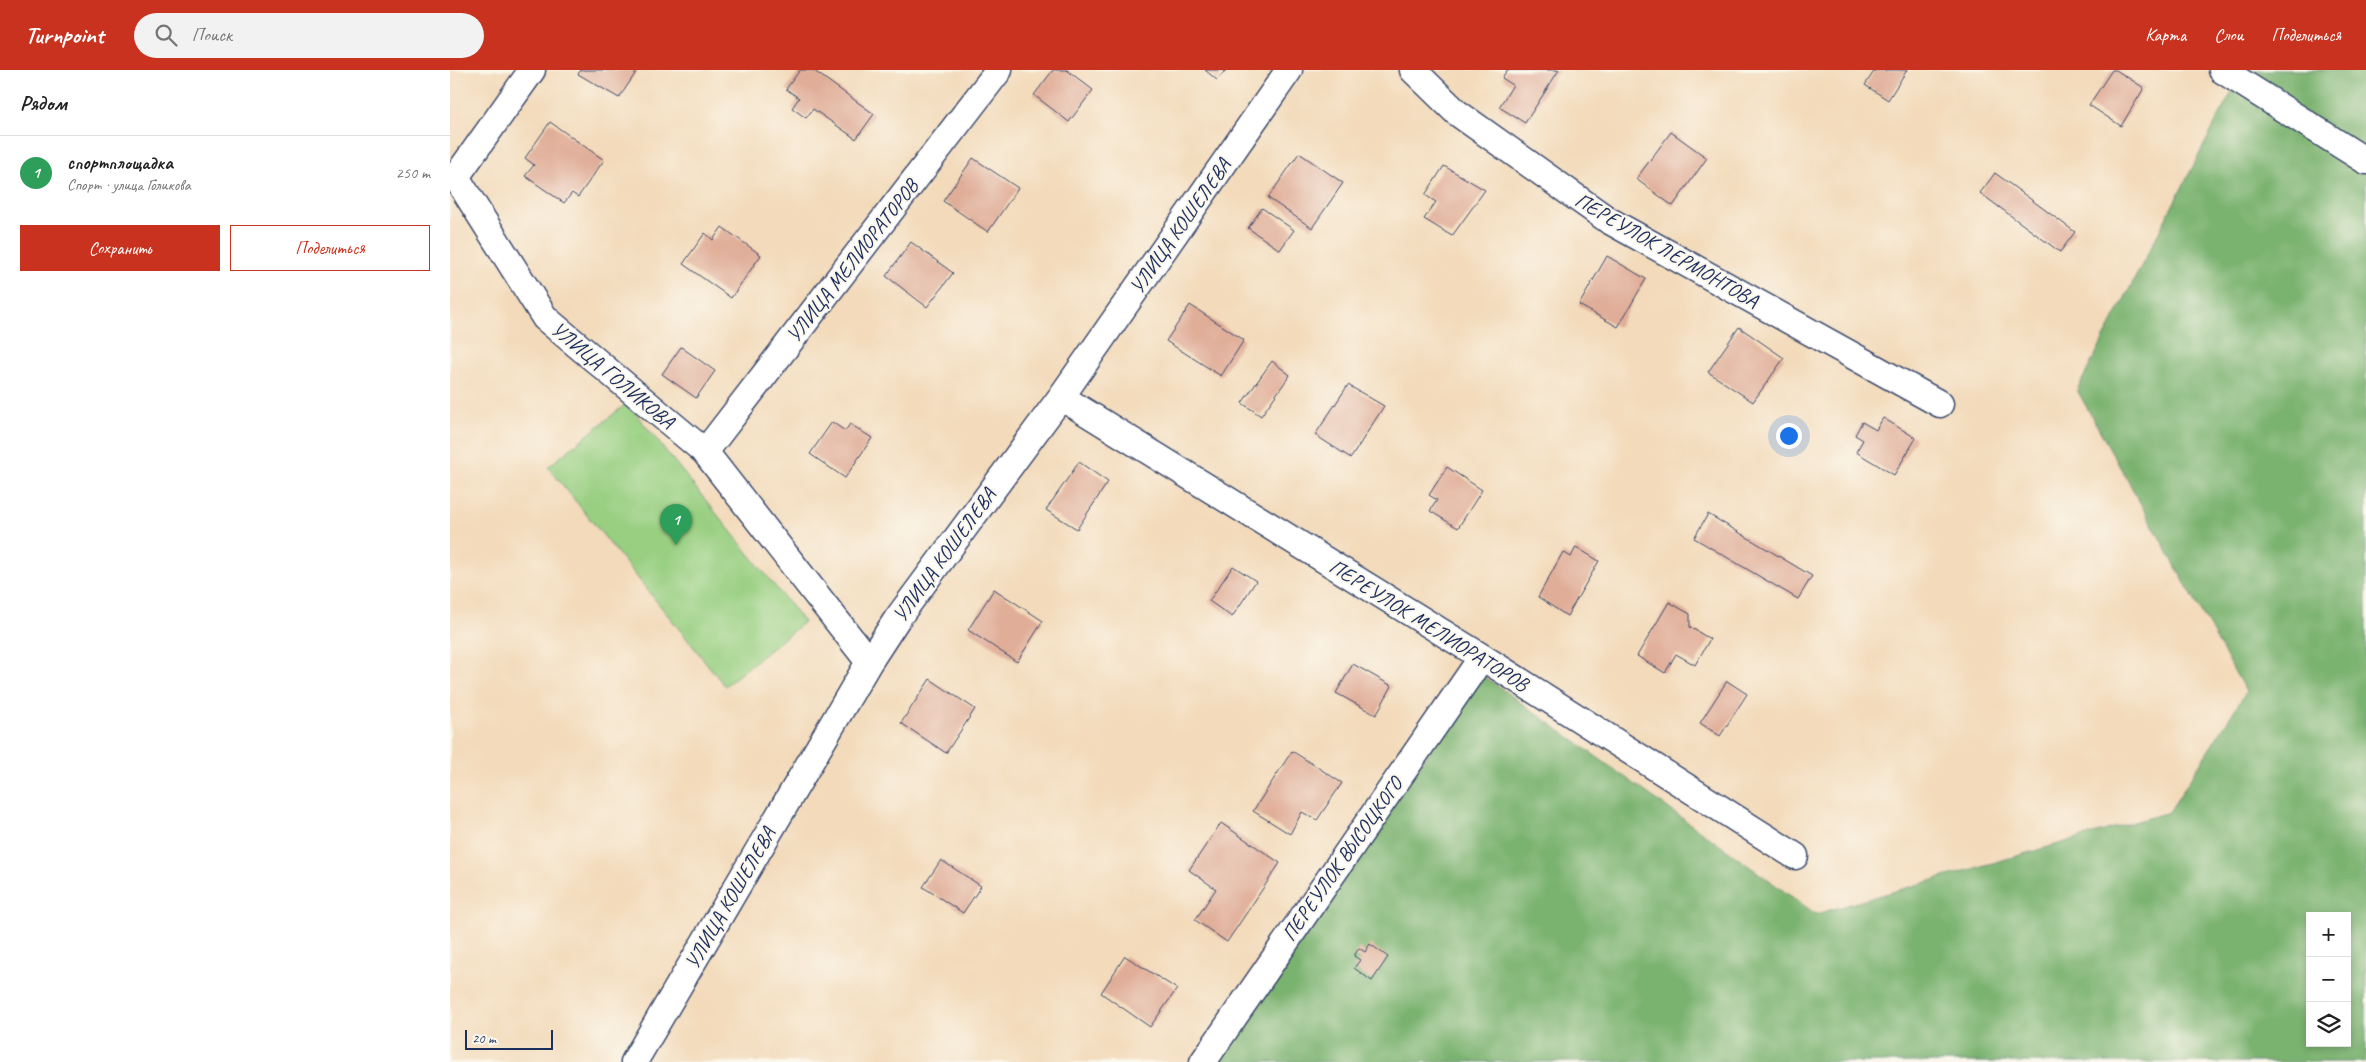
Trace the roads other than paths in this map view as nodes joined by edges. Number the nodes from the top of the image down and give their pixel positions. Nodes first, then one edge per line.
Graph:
1 (532, 70) edge
2 (999, 70) edge
3 (1289, 70) edge
4 (1413, 70) edge
5 (2222, 70) edge
6 (2366, 161) edge
7 (1061, 397) junction
8 (1940, 404) dead end
9 (705, 452) junction
10 (1482, 657) junction
11 (868, 662) junction
12 (1795, 856) dead end
13 (634, 1062) edge
14 (1203, 1062) edge

1 - 9 street, УЛИЦА ГОЛИКОВА
2 - 9 street, УЛИЦА МЕЛИОРАТОРОВ
3 - 7 street, УЛИЦА КОШЕЛЕВА
4 - 8 street, ПЕРЕУЛОК ЛЕРМОНТОВА
5 - 6 street
7 - 10 street, ПЕРЕУЛОК МЕЛИОРАТОРОВ
7 - 11 street, УЛИЦА КОШЕЛЕВА
9 - 11 street, УЛИЦА ГОЛИКОВА
10 - 12 street, ПЕРЕУЛОК МЕЛИОРАТОРОВ
10 - 14 street, ПЕРЕУЛОК ВЫСОЦКОГО
11 - 13 street, УЛИЦА КОШЕЛЕВА

